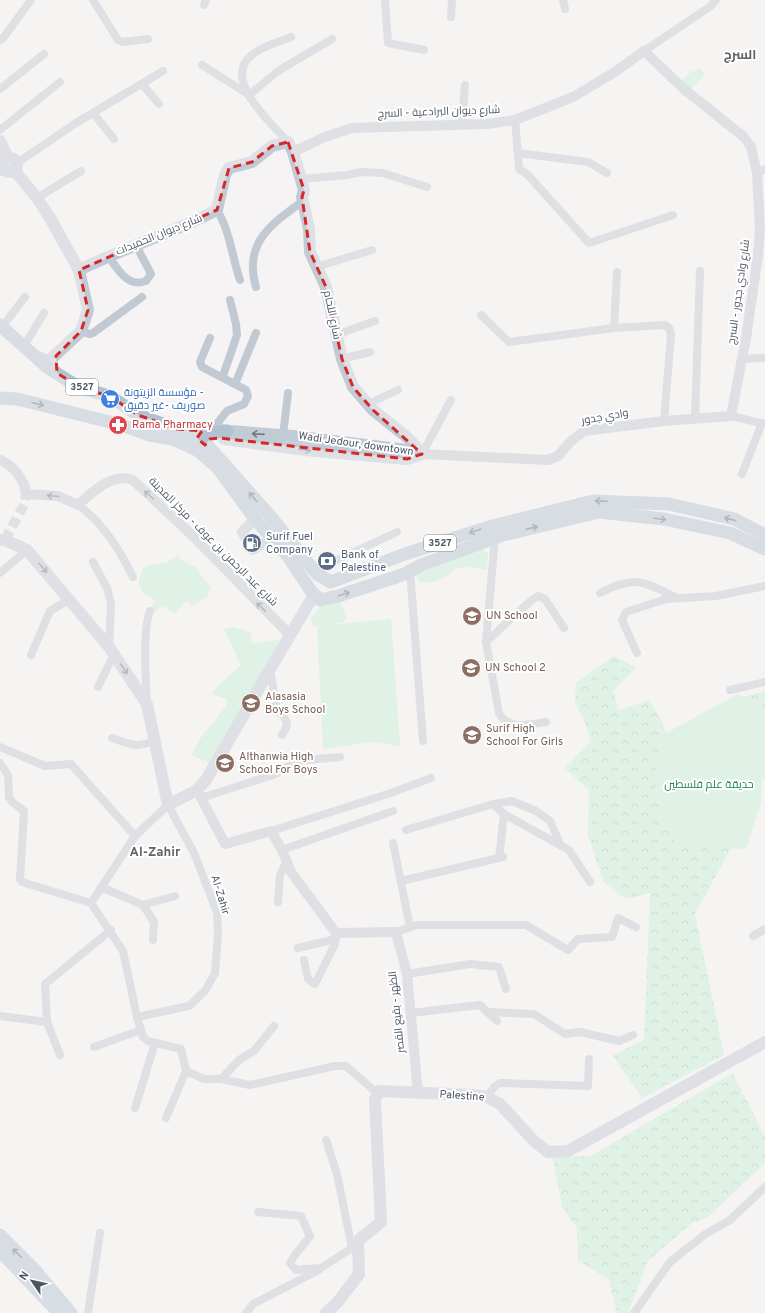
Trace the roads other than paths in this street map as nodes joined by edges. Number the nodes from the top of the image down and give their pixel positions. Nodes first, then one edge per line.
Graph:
1 (31, 0) edge
2 (93, 0) edge
3 (385, 0) edge
4 (452, 0) edge
5 (563, 0) edge
6 (716, 0) edge
7 (564, 9) dead end
8 (451, 16) dead end
9 (291, 37) dead end
10 (332, 38) dead end
11 (148, 39) dead end
12 (0, 40) edge
13 (424, 50) dead end
14 (644, 51) junction
15 (44, 54) dead end
16 (202, 65) dead end
17 (163, 71) dead end
18 (60, 82) dead end
19 (142, 84) junction
20 (465, 85) dead end
21 (0, 89) edge
22 (248, 95) junction
23 (159, 104) dead end
24 (93, 113) junction
25 (515, 120) junction
26 (462, 124) junction
27 (0, 130) edge
28 (114, 139) dead end
29 (0, 141) edge
30 (290, 147) junction
31 (518, 153) junction
32 (9, 166) edge
33 (81, 171) dead end
34 (761, 171) edge
35 (607, 173) dead end
36 (302, 179) junction
37 (427, 187) dead end
38 (37, 198) junction
39 (302, 201) junction
40 (217, 210) junction
41 (673, 215) dead end
42 (136, 245) junction
43 (372, 250) dead end
44 (762, 255) edge
45 (108, 256) junction
46 (316, 267) junction
47 (79, 270) junction
48 (700, 271) dead end
49 (617, 272) dead end
50 (240, 280) dead end
51 (256, 287) dead end
52 (142, 297) dead end
53 (25, 298) dead end
54 (230, 300) dead end
55 (44, 313) dead end
56 (481, 316) dead end
57 (375, 321) dead end
58 (1, 326) edge
59 (614, 328) junction
60 (81, 331) junction
61 (256, 333) dead end
62 (336, 335) junction
63 (210, 338) dead end
64 (24, 346) junction
65 (370, 352) dead end
66 (36, 356) junction
67 (56, 356) junction
68 (765, 358) edge
69 (742, 359) junction
70 (342, 360) junction
71 (57, 373) junction
72 (222, 376) junction
73 (235, 384) junction
74 (398, 390) dead end
75 (288, 393) dead end
76 (0, 398) edge
77 (450, 400) dead end
78 (368, 404) junction
79 (731, 416) junction
80 (695, 418) junction
81 (664, 421) junction
82 (763, 424) edge
83 (173, 427) junction
84 (221, 434) junction
85 (283, 435) junction
86 (162, 438) junction
87 (200, 446) junction
88 (422, 454) junction
89 (0, 460) edge
90 (742, 474) dead end
91 (78, 505) junction
92 (271, 517) junction
93 (255, 518) junction
94 (397, 532) dead end
95 (765, 535) edge
96 (495, 538) junction
97 (0, 540) edge
98 (765, 549) edge
99 (27, 550) junction
100 (283, 550) junction
101 (93, 562) dead end
102 (410, 571) junction
103 (0, 573) edge
104 (315, 573) junction
105 (133, 577) dead end
106 (765, 586) edge
107 (600, 593) dead end
108 (314, 595) junction
109 (675, 597) junction
110 (70, 599) junction
111 (150, 612) dead end
112 (564, 628) dead end
113 (289, 634) junction
114 (486, 642) junction
115 (111, 651) junction
116 (637, 653) dead end
117 (31, 655) dead end
118 (270, 670) junction
119 (765, 682) edge
120 (98, 687) dead end
121 (730, 690) dead end
122 (147, 704) junction
123 (546, 722) dead end
124 (282, 735) dead end
125 (112, 738) dead end
126 (155, 740) junction
127 (423, 741) dead end
128 (0, 747) edge
129 (340, 757) dead end
130 (0, 763) edge
131 (431, 778) dead end
132 (199, 794) junction
133 (493, 804) junction
134 (168, 805) junction
135 (393, 811) dead end
136 (504, 814) junction
137 (406, 830) dead end
138 (271, 831) junction
139 (135, 836) junction
140 (393, 843) dead end
141 (561, 846) junction
142 (282, 850) junction
143 (287, 861) junction
144 (400, 881) junction
145 (590, 882) dead end
146 (101, 887) junction
147 (175, 896) dead end
148 (278, 902) dead end
149 (91, 903) junction
150 (142, 905) junction
151 (410, 927) junction
152 (636, 927) dead end
153 (111, 930) junction
154 (765, 930) edge
155 (396, 932) junction
156 (336, 936) junction
157 (753, 936) dead end
158 (153, 940) dead end
159 (298, 948) dead end
160 (304, 960) dead end
161 (407, 974) junction
162 (506, 989) dead end
163 (411, 1012) junction
164 (487, 1012) junction
165 (0, 1016) edge
166 (137, 1017) junction
167 (497, 1021) dead end
168 (46, 1022) junction
169 (274, 1026) dead end
170 (141, 1030) junction
171 (633, 1035) dead end
172 (765, 1042) edge
173 (155, 1043) junction
174 (94, 1047) dead end
175 (60, 1055) dead end
176 (589, 1058) dead end
177 (186, 1072) junction
178 (221, 1079) junction
179 (377, 1093) junction
180 (418, 1093) junction
181 (487, 1097) junction
182 (135, 1108) dead end
183 (166, 1118) dead end
184 (326, 1140) dead end
185 (765, 1187) edge
186 (258, 1212) dead end
187 (100, 1233) dead end
188 (0, 1235) edge
189 (355, 1245) junction
190 (0, 1251) edge
191 (321, 1268) junction
192 (59, 1313) edge
193 (72, 1313) edge
194 (88, 1313) edge
195 (246, 1313) edge
196 (326, 1313) edge
197 (634, 1313) edge

1 - 12 street
2 - 11 street
3 - 13 street
4 - 8 street
5 - 7 street
6 - 14 street
9 - 22 street
10 - 22 street
14 - 25 street, شارع ديوان البرادعية - السرج
14 - 34 street, شارع وادي جدور - السرج
15 - 21 street
16 - 22 street
17 - 19 street
18 - 27 street
19 - 23 street
19 - 24 street
20 - 26 street
22 - 30 street
24 - 28 street
24 - 32 street
25 - 26 street, شارع ديوان البرادعية - السرج
25 - 31 street
26 - 30 street, شارع ديوان البرادعية - السرج
29 - 32 main road
30 - 36 main road, شارع اللحام
30 - 40 main road
31 - 35 street
31 - 41 street
32 - 38 main road
33 - 38 street
34 - 44 street, شارع وادي جدور - السرج
36 - 37 street
36 - 39 main road, شارع اللحام
38 - 47 main road
39 - 46 main road, شارع اللحام
39 - 51 street
40 - 42 main road, شارع ديوان الحميدات
40 - 50 street
42 - 45 main road, شارع ديوان الحميدات
42 - 45 street
43 - 46 street
44 - 69 street, شارع وادي جدور - السرج
45 - 47 main road, شارع ديوان الحميدات
46 - 62 main road, شارع اللحام
47 - 60 main road
48 - 80 street
49 - 59 street
52 - 60 street
53 - 58 street
54 - 72 street
55 - 64 street
56 - 59 street
57 - 62 street
58 - 64 main road, 3527
59 - 81 street
60 - 67 main road
61 - 73 street
62 - 70 main road, شارع اللحام
63 - 72 street
64 - 66 main road, 3527
65 - 70 street
66 - 67 main road
66 - 71 main road, 3527
67 - 71 main road
68 - 69 street
69 - 79 street, شارع وادي جدور - السرج
70 - 78 main road, شارع اللحام
71 - 83 main road, 3527
72 - 73 street
73 - 84 street
74 - 78 street
75 - 85 street
76 -> 86 main road, 3527
77 - 88 street
78 - 88 main road, شارع اللحام
79 - 80 street, وادي جدور
79 - 82 street
80 - 81 street, وادي جدور
81 - 88 street, وادي جدور
82 - 90 street
83 - 84 main road, 3527
83 - 86 main road
83 - 87 main road, 3527
85 -> 84 main road, Wadi Jedour, downtown
84 - 87 main road
84 -> 88 main road, Wadi Jedour, downtown
85 - 88 main road, Wadi Jedour, downtown
86 - 87 main road, 3527
92 -> 87 main road, 3527
87 - 93 main road, 3527
91 -> 89 street
91 - 105 street
113 -> 91 street, شارع عبد الرحمن بن عوف - مركز المدينة
92 - 93 main road
92 - 104 main road, 3527
93 - 100 main road, 3527
93 - 100 street
94 - 104 street
95 -> 104 main road, 3527
96 -> 98 main road, 3527
96 - 102 main road, 3527
96 - 114 street
97 - 99 main road
99 - 103 street
99 -> 110 main road
100 - 108 main road, 3527
101 - 115 street
108 -> 102 main road, 3527
102 - 127 street
104 - 108 main road, 3527
106 - 109 street
107 - 109 street
108 - 113 main road
109 - 116 street
110 - 115 main road
110 - 117 street
111 - 122 street
112 - 114 street
113 - 118 main road
114 - 123 street
115 - 120 street
115 -> 122 main road
118 - 124 street
118 - 132 main road
119 - 121 street
122 - 126 main road
125 - 126 street
126 - 134 main road
128 - 139 street
129 - 132 street
130 - 149 street
131 - 138 street
132 - 134 main road
132 - 138 street
133 - 136 street
133 - 137 street
133 - 141 street
134 - 139 street
134 - 166 street, Al-Zahir
135 - 142 street
136 - 141 street
136 - 144 street
138 - 142 street
139 - 146 street
140 - 144 street
141 - 145 street
142 - 143 street
143 - 148 street
143 - 156 street
144 - 151 street
146 - 149 street
146 - 150 street
147 - 150 street
149 - 153 street
150 - 158 street
151 - 152 street
151 - 155 street
153 - 166 street
153 - 168 street
154 - 157 street
155 - 156 street
155 - 161 street, الظهر - بقيع القصر
156 - 159 street
156 - 160 street
161 - 162 street
161 - 163 street, الظهر - بقيع القصر
163 - 164 street
163 - 180 street, الظهر - بقيع القصر
164 - 167 street
164 - 171 street
165 - 168 street
166 - 170 street
168 - 175 street
169 - 178 street
170 - 173 street
170 - 174 street
172 - 181 main road, Palestine
173 - 177 street
173 - 182 street
176 - 181 street
177 - 178 street
177 - 183 street
178 - 179 street
179 - 180 main road, Palestine
179 - 189 main road
180 - 181 main road, Palestine
184 - 189 street
185 - 197 street
186 - 191 street
187 - 194 street
193 -> 188 main road
189 - 191 street
189 - 196 main road
190 - 192 main road
191 - 195 street

